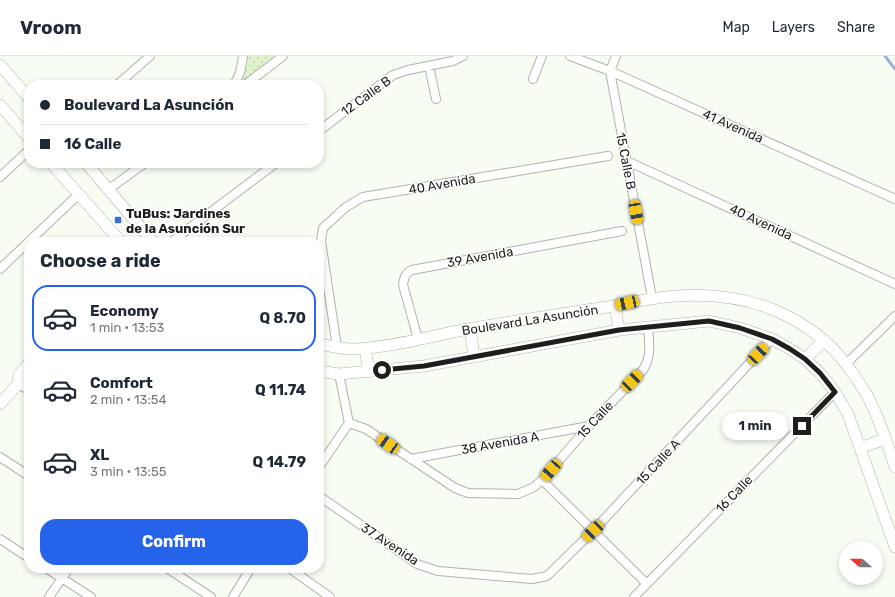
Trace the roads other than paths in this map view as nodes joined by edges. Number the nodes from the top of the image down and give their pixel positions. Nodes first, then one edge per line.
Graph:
1 (150, 56) edge
2 (243, 56) edge
3 (283, 56) edge
4 (463, 56) edge
5 (542, 56) edge
6 (570, 56) edge
7 (616, 56) edge
8 (0, 65) edge
9 (429, 66) junction
10 (610, 71) junction
11 (533, 78) dead end
12 (123, 80) edge
13 (236, 80) edge
14 (252, 80) edge
15 (24, 92) edge
16 (436, 99) dead end
17 (0, 105) edge
18 (324, 127) edge
19 (24, 132) edge
20 (24, 155) edge
21 (608, 156) dead end
22 (627, 161) junction
23 (59, 168) edge
24 (90, 168) edge
25 (138, 168) edge
26 (269, 168) edge
27 (0, 177) edge
28 (109, 189) junction
29 (79, 194) junction
30 (895, 199) edge
31 (136, 223) junction
32 (622, 231) dead end
33 (34, 237) edge
34 (117, 237) edge
35 (143, 237) edge
36 (149, 237) edge
37 (178, 237) edge
38 (322, 237) edge
39 (24, 246) edge
40 (324, 262) edge
41 (0, 269) edge
42 (895, 284) edge
43 (652, 298) junction
44 (615, 306) junction
45 (895, 316) edge
46 (648, 327) junction
47 (470, 329) junction
48 (619, 330) junction
49 (772, 339) junction
50 (418, 340) junction
51 (824, 340) junction
52 (324, 345) edge
53 (337, 347) junction
54 (365, 348) junction
55 (474, 357) junction
56 (805, 359) junction
57 (846, 364) junction
58 (24, 369) edge
59 (324, 372) edge
60 (369, 372) junction
61 (339, 374) junction
62 (24, 382) edge
63 (18, 384) junction
64 (24, 387) edge
65 (835, 392) junction
66 (1, 402) edge
67 (349, 423) junction
68 (589, 426) junction
69 (885, 438) junction
70 (860, 448) junction
71 (0, 457) edge
72 (410, 459) junction
73 (324, 460) edge
74 (895, 467) edge
75 (24, 473) edge
76 (542, 480) junction
77 (324, 499) edge
78 (593, 531) junction
79 (0, 539) edge
80 (895, 547) edge
81 (24, 555) edge
82 (54, 573) edge
83 (66, 573) edge
84 (174, 573) edge
85 (249, 573) edge
86 (296, 573) edge
87 (62, 578) junction
88 (539, 578) joint
89 (647, 584) junction
90 (49, 597) edge
91 (91, 597) edge
92 (210, 597) edge
93 (233, 597) edge
94 (330, 597) edge
95 (634, 597) edge

1 - 12 street
2 - 13 street
3 - 14 street
4 - 9 street, 12 Calle B
5 - 11 street
6 - 10 street, 41 Avenida
7 - 10 street
8 - 15 main road
9 - 16 street
9 - 18 street, 12 Calle B
10 - 22 street, 15 Calle B
10 - 30 street, 41 Avenida
17 - 19 main road
20 - 27 street
21 - 38 street, 40 Avenida
22 - 42 street, 40 Avenida
22 - 43 street, 15 Calle B
23 - 29 main road
24 - 28 main road
25 - 28 street
26 - 37 street
28 - 31 main road
29 - 33 street
29 - 34 main road
31 - 35 main road
31 - 36 main road
32 - 50 street, 39 Avenida
39 - 41 street
40 - 53 street, 40 Avenida
43 - 44 main road, Boulevard La Asunción
43 - 51 main road, Boulevard La Asunción
44 - 47 main road, Boulevard La Asunción
44 - 48 main road
45 - 57 street
46 - 48 main road, Boulevard La Asunción
46 - 49 main road, Boulevard La Asunción
46 - 68 street, 15 Calle
47 - 50 main road, Boulevard La Asunción
47 - 55 main road
48 - 55 main road, Boulevard La Asunción
49 - 56 main road, Boulevard La Asunción
49 - 78 street, 15 Calle A
50 - 54 main road, Boulevard La Asunción
51 - 56 main road
51 - 57 main road, Boulevard La Asunción
52 - 53 main road, Boulevard La Asunción
53 - 54 main road, Boulevard La Asunción
54 - 60 main road
55 - 60 main road, Boulevard La Asunción
56 - 65 main road, Boulevard La Asunción
57 - 69 main road, Boulevard La Asunción
58 - 63 main road
59 - 61 main road, Boulevard La Asunción
60 - 61 main road, Boulevard La Asunción
61 - 67 street
62 - 63 main road
63 - 64 street
63 - 66 main road
65 - 70 main road, Boulevard La Asunción
65 - 89 street, 16 Calle
67 - 72 street
67 - 73 street
68 - 72 street, 38 Avenida A
68 - 76 street, 15 Calle
69 - 70 main road
69 - 74 main road, Boulevard La Asunción
70 - 80 main road, Boulevard La Asunción
71 - 75 street
72 - 76 street, 15 Calle
76 - 78 street
77 - 88 street, 37 Avenida
78 - 88 street, 15 Calle A
78 - 89 street
79 - 81 street
82 - 87 street
83 - 87 street
84 - 92 street
85 - 93 street
86 - 94 street
87 - 90 street
87 - 91 street
89 - 95 street, 16 Calle

